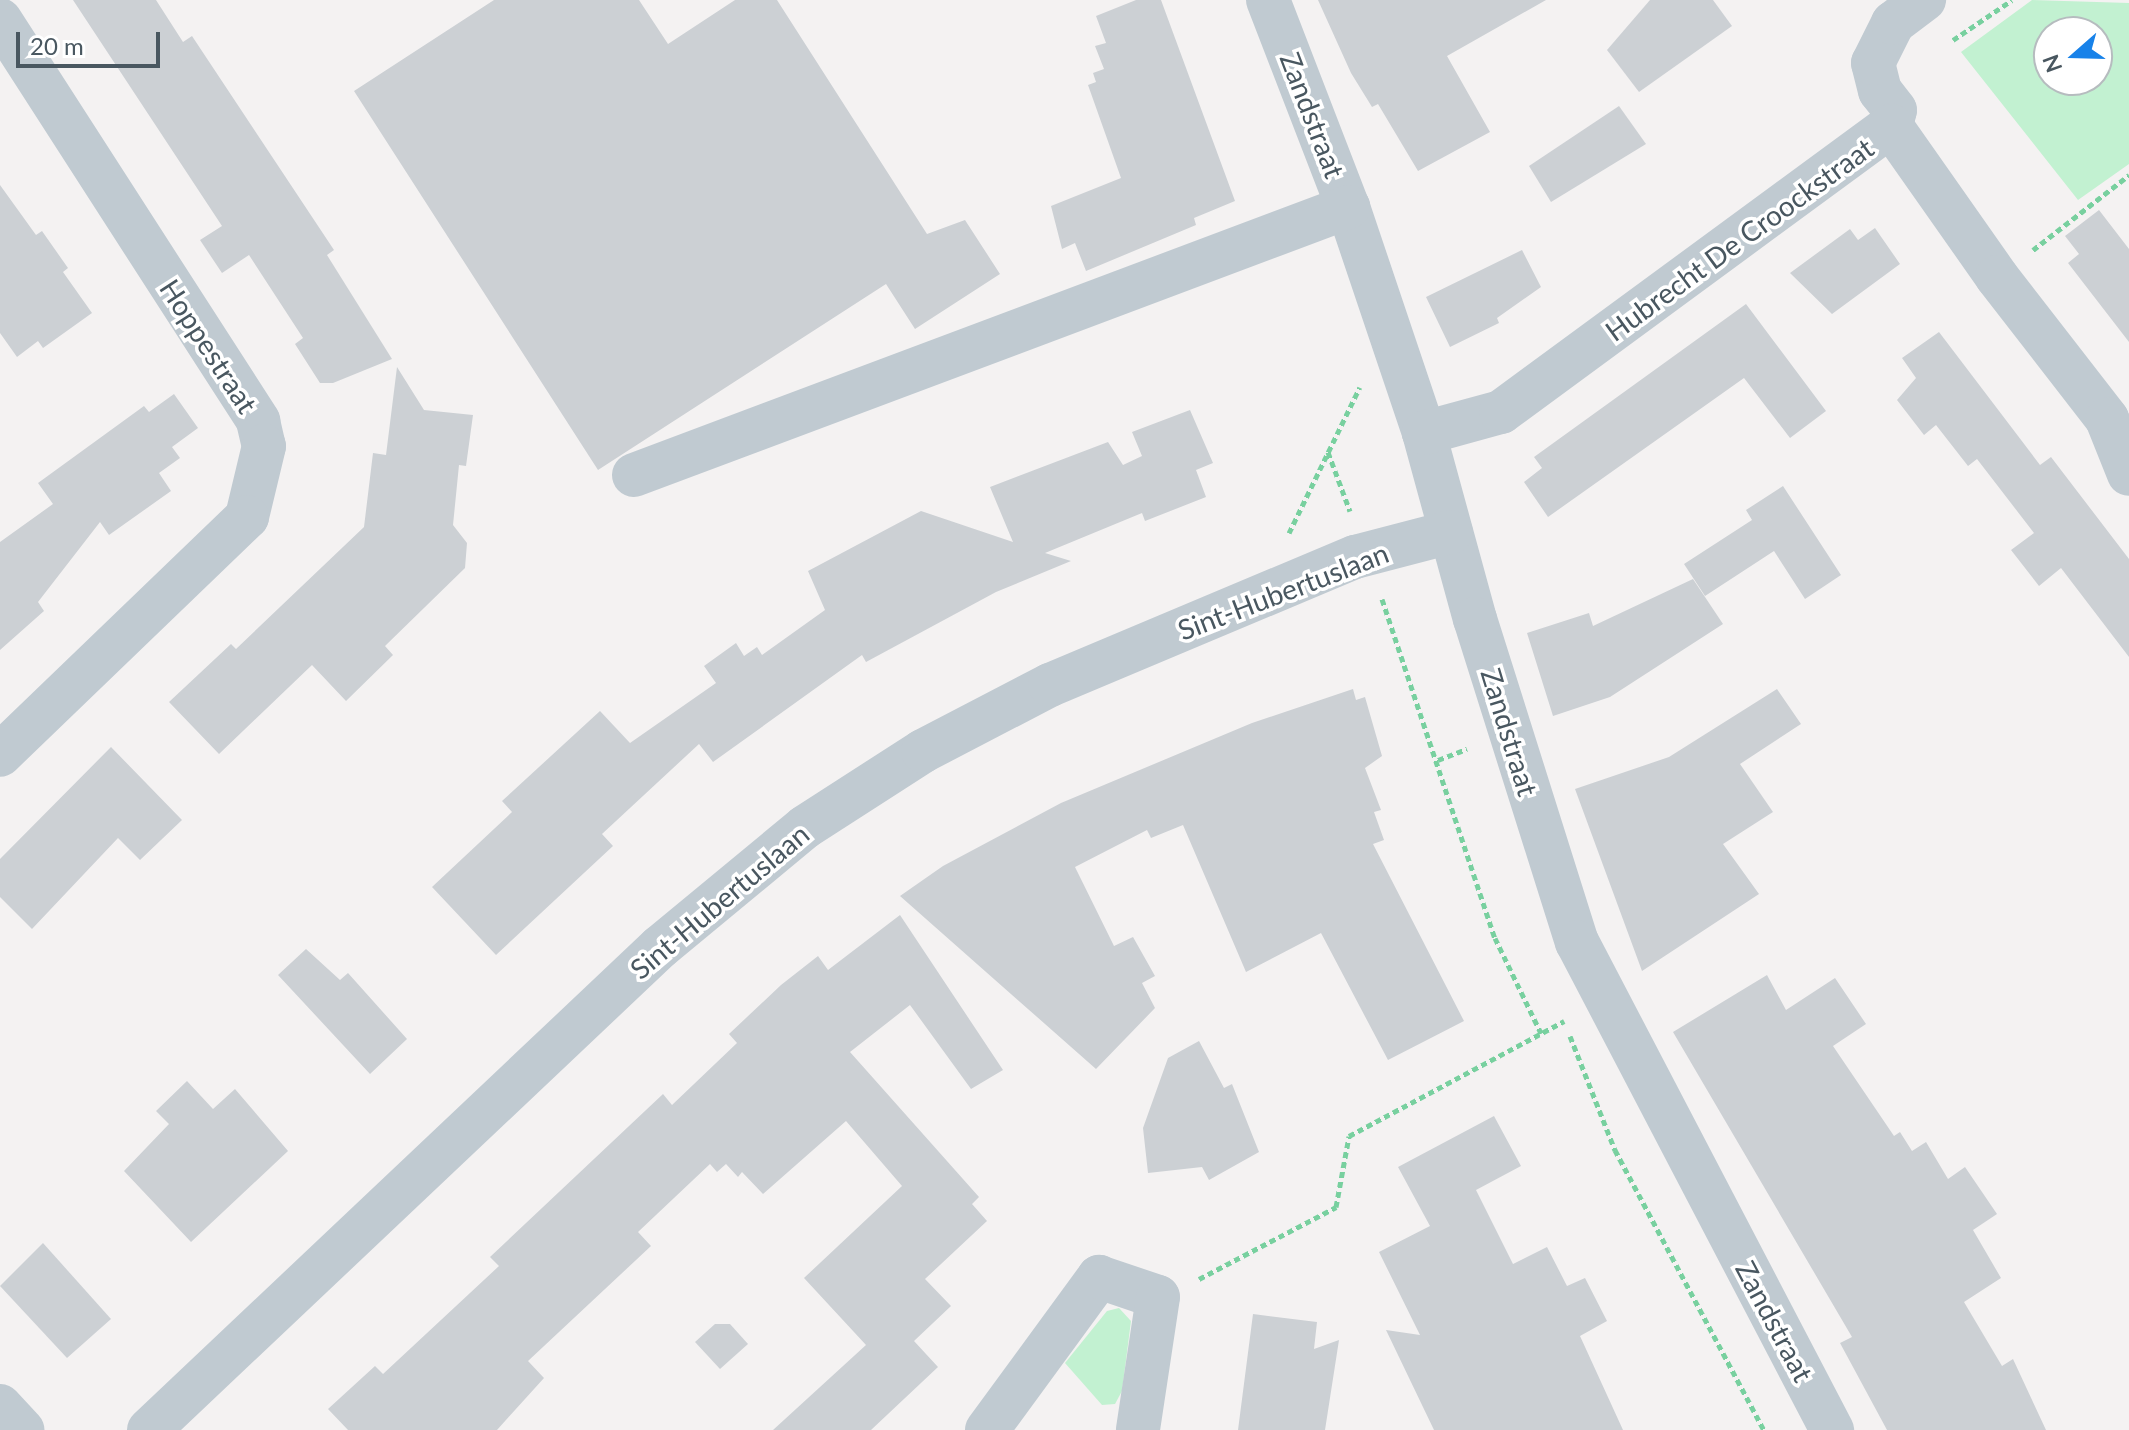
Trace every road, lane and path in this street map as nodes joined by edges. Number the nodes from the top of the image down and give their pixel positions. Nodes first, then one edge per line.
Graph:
1 (1268, 0) edge
2 (1924, 0) edge
3 (0, 20) edge
4 (1891, 126) junction
5 (2129, 175) edge
6 (1348, 207) junction
7 (1997, 277) junction
8 (1364, 378) dead end
9 (1424, 433) junction
10 (1328, 452) junction
11 (2129, 474) edge
12 (634, 475) dead end
13 (1451, 532) junction
14 (1283, 546) dead end
15 (1365, 554) junction
16 (1472, 746) dead end
17 (0, 755) edge
18 (1438, 760) junction
19 (1564, 1021) dead end
20 (1541, 1033) junction
21 (1158, 1297) junction
22 (0, 1406) edge
23 (22, 1430) edge
24 (149, 1430) edge
25 (987, 1430) edge
26 (1138, 1430) edge
27 (1832, 1430) edge

1 - 6 street, Zandstraat
2 - 4 street
3 - 17 street, Hoppestraat
4 - 7 street, Hubrecht De Croockstraat
4 - 9 street, Hubrecht De Croockstraat
5 - 7 path
6 - 9 street, Zandstraat
6 - 12 street
7 - 11 street, Hubrecht De Croockstraat
8 - 10 path
9 - 13 street, Zandstraat
10 - 14 path
10 - 15 path
13 - 15 street, Sint-Hubertuslaan
13 - 27 street, Zandstraat
15 - 18 path
15 - 24 street, Sint-Hubertuslaan
16 - 18 path
18 - 20 path
19 - 20 path
20 - 21 path
21 - 25 street
21 - 26 street
22 - 23 street

